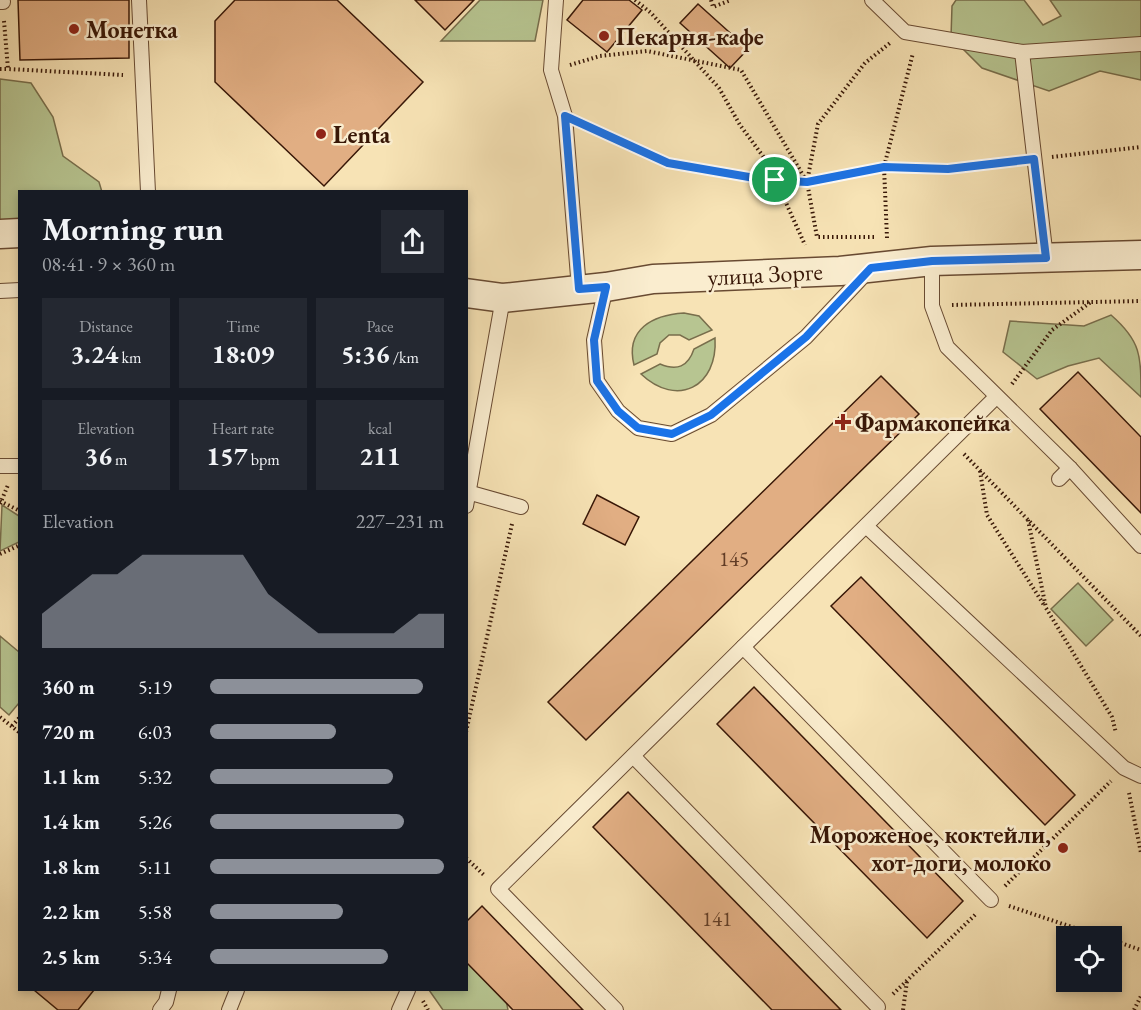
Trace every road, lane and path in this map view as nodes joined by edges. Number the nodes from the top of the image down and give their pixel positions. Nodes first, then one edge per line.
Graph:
1 (139, 0) edge
2 (556, 0) edge
3 (635, 0) edge
4 (711, 0) edge
5 (731, 0) edge
6 (872, 0) edge
7 (1, 2) edge
8 (911, 32) junction
9 (1141, 44) edge
10 (1022, 52) junction
11 (696, 61) junction
12 (0, 69) edge
13 (8, 69) junction
14 (551, 70) junction
15 (142, 76) junction
16 (565, 116) junction
17 (1141, 147) edge
18 (1034, 159) junction
19 (884, 167) junction
20 (775, 180) junction
21 (807, 182) junction
22 (148, 190) edge
23 (18, 233) edge
24 (0, 234) edge
25 (810, 255) dead end
26 (1141, 255) edge
27 (1046, 258) junction
28 (932, 261) junction
29 (871, 268) junction
30 (592, 288) junction
31 (18, 290) edge
32 (0, 291) edge
33 (468, 293) edge
34 (503, 297) junction
35 (1092, 301) junction
36 (1141, 301) edge
37 (932, 306) junction
38 (996, 397) junction
39 (951, 440) junction
40 (0, 466) edge
41 (18, 466) edge
42 (1070, 468) junction
43 (980, 470) junction
44 (1059, 479) dead end
45 (471, 493) junction
46 (0, 501) edge
47 (468, 501) edge
48 (518, 507) joint
49 (18, 510) edge
50 (1028, 520) junction
51 (866, 526) junction
52 (18, 546) edge
53 (1141, 546) edge
54 (0, 554) edge
55 (1046, 608) junction
56 (1141, 636) edge
57 (743, 647) junction
58 (0, 717) edge
59 (18, 719) edge
60 (468, 723) edge
61 (12, 726) junction
62 (18, 731) edge
63 (633, 756) junction
64 (1124, 768) junction
65 (1141, 776) edge
66 (1141, 853) edge
67 (991, 900) joint
68 (1069, 926) edge
69 (1122, 943) edge
70 (1141, 950) edge
71 (907, 980) dead end
72 (169, 991) edge
73 (237, 991) edge
74 (408, 991) edge
75 (1141, 996) edge
76 (878, 1007) dead end
77 (160, 1010) edge
78 (229, 1010) edge
79 (399, 1010) edge
80 (616, 1010) edge
81 (903, 1010) edge
82 (1134, 1010) edge

1 - 15 lane
2 - 14 lane
3 - 11 path
4 - 5 path
6 - 8 lane
7 - 13 path
8 - 10 lane
8 - 19 path
8 - 21 path
9 - 10 lane
10 - 18 lane
11 - 14 path
11 - 20 path
11 - 21 path
12 - 13 path
13 - 15 path
14 - 16 lane
15 - 22 lane
16 - 20 path
16 - 30 lane
17 - 18 path
18 - 19 path
18 - 27 lane
19 - 21 path
19 - 21 path
20 - 21 path
20 - 25 path
23 - 24 street
26 - 27 street, улица Зорге
27 - 28 street, улица Зорге
28 - 29 street, улица Зорге
28 - 37 lane
29 - 30 street, улица Зорге
29 - 30 lane
30 - 34 street, улица Зорге
31 - 32 lane
33 - 34 street, улица Зорге
34 - 45 lane
35 - 36 path
35 - 37 path
35 - 38 path
37 - 38 lane
38 - 39 lane
38 - 42 lane
39 - 43 path
39 - 51 lane
40 - 41 lane
42 - 44 lane
42 - 53 lane
43 - 50 path
43 - 55 path
45 - 47 lane
45 - 48 lane
46 - 49 path
48 - 60 path
50 - 55 path
50 - 56 path
51 - 57 lane
51 - 64 lane
52 - 54 path
55 - 64 path
57 - 63 lane
57 - 67 lane
58 - 61 path
59 - 61 path
61 - 62 path
63 - 76 lane
63 - 80 lane
64 - 65 lane
64 - 66 path
67 - 68 path
69 - 70 path
71 - 81 path
72 - 77 lane
73 - 78 lane
74 - 79 lane
75 - 82 path

